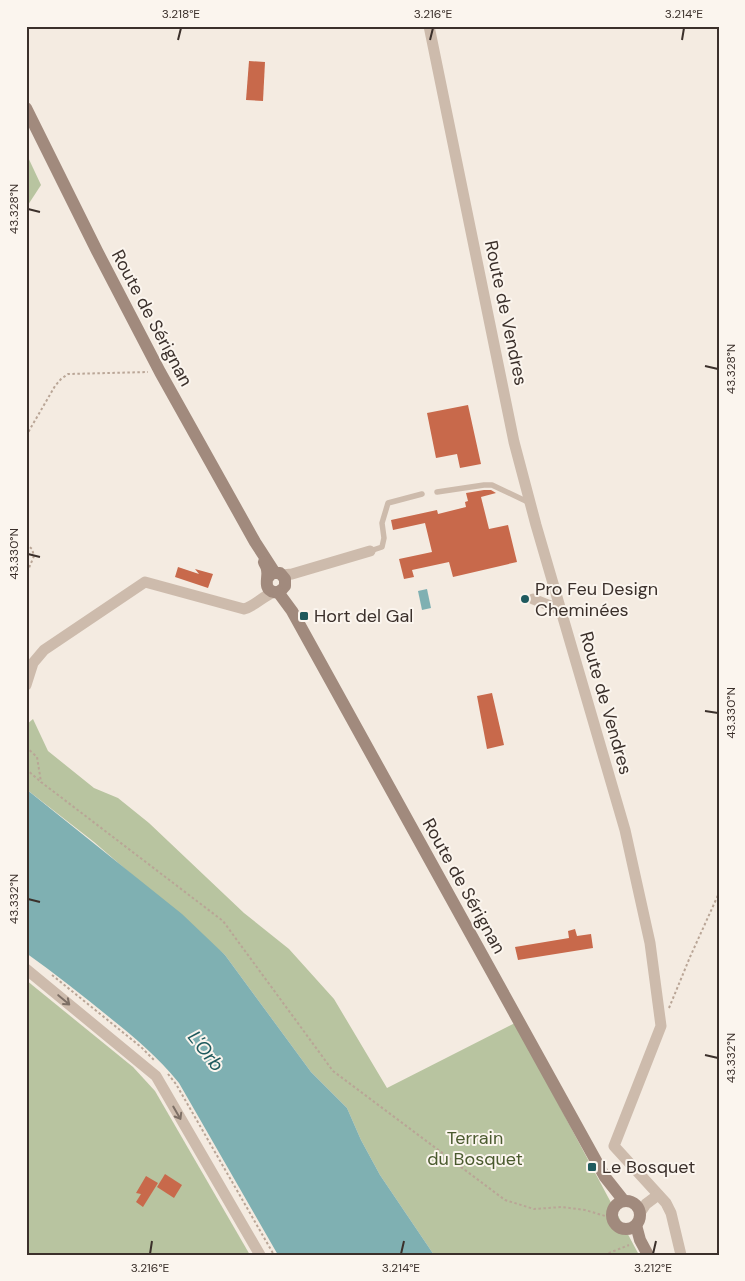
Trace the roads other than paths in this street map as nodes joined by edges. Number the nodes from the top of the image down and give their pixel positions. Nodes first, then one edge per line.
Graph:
1 (429, 26) edge
2 (26, 108) edge
3 (436, 492) dead end
4 (422, 494) dead end
5 (530, 503) junction
6 (370, 551) joint
7 (277, 584) junction
8 (532, 598) dead end
9 (561, 610) junction
10 (26, 685) edge
11 (26, 968) edge
12 (658, 1195) junction
13 (617, 1209) junction
14 (637, 1215) junction
15 (260, 1255) edge
16 (648, 1255) edge
17 (681, 1255) edge

1 - 5 street, Route de Vendres
2 - 7 main road, Route de Sérignan
3 - 5 lane
4 - 6 lane
5 - 9 street, Route de Vendres
6 - 7 street
7 - 10 street
7 - 13 main road, Route de Sérignan
8 - 9 street
9 - 12 street, Route de Vendres
11 -> 15 street
12 - 14 street
12 - 17 street
13 - 14 main road
13 - 14 main road
14 - 16 main road

